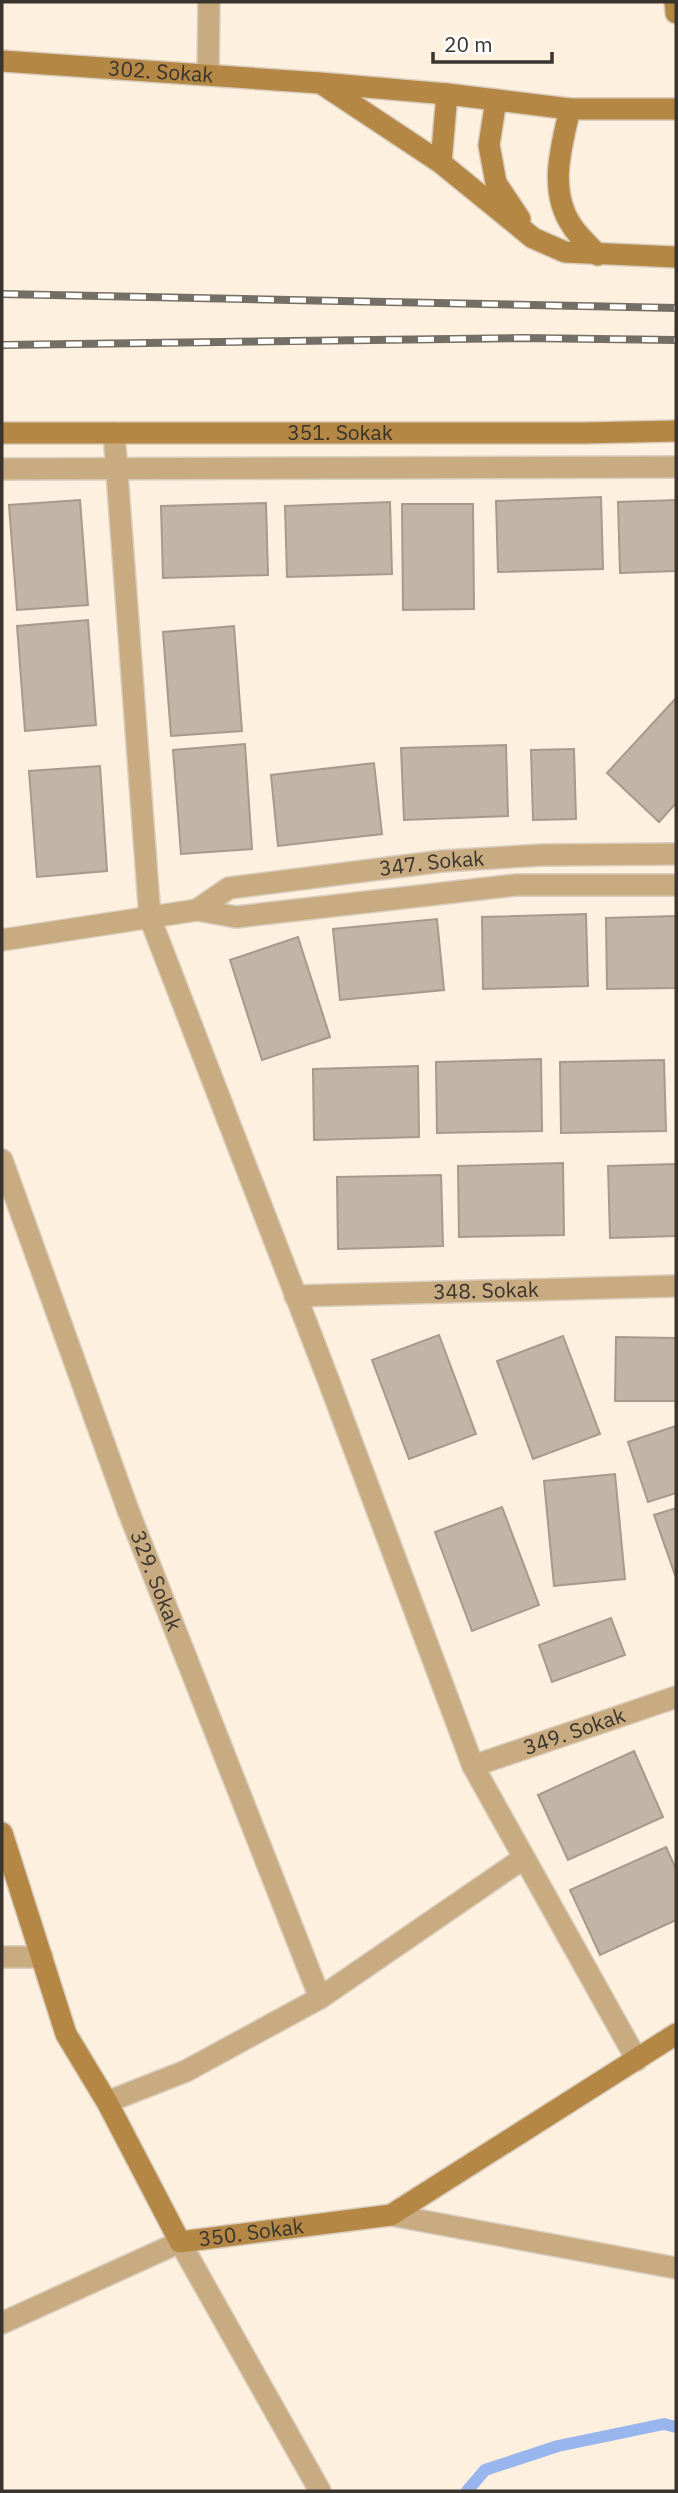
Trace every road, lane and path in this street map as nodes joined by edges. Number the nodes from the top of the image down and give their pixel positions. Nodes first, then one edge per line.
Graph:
1 (209, 2) edge
2 (675, 2) edge
3 (676, 13) edge
4 (2, 61) edge
5 (208, 74) junction
6 (320, 83) junction
7 (447, 94) junction
8 (496, 100) junction
9 (570, 108) junction
10 (676, 109) edge
11 (441, 163) junction
12 (533, 238) junction
13 (598, 255) junction
14 (676, 257) edge
15 (676, 430) edge
16 (2, 433) edge
17 (114, 433) junction
18 (676, 467) edge
19 (116, 468) junction
20 (2, 469) edge
21 (676, 854) edge
22 (676, 885) edge
23 (198, 910) junction
24 (150, 918) junction
25 (2, 940) edge
26 (2, 1160) edge
27 (676, 1286) edge
28 (295, 1296) junction
29 (676, 1697) edge
30 (473, 1766) junction
31 (2, 1833) edge
32 (524, 1858) junction
33 (2, 1957) edge
34 (41, 1957) junction
35 (320, 1998) junction
36 (676, 2034) edge
37 (636, 2060) junction
38 (107, 2102) junction
39 (391, 2215) junction
40 (180, 2242) junction
41 (676, 2268) edge
42 (2, 2323) edge
43 (320, 2491) edge

1 - 5 street
2 - 3 street
4 - 5 street, 302. Sokak
5 - 6 street, 302. Sokak
6 - 7 street, 302. Sokak
6 - 11 street
7 - 8 street, 302. Sokak
7 - 11 street
8 - 9 street, 302. Sokak
8 - 12 street
9 - 10 street, 302. Sokak
9 - 13 street
11 - 12 street
12 - 13 street
13 - 14 street
15 - 17 street, 351. Sokak
16 - 17 street, 351. Sokak
17 - 19 street
18 - 19 street
19 - 20 street
19 - 24 street
21 - 23 street, 347. Sokak
22 - 23 street, 347. Sokak
23 - 24 street, 347. Sokak
24 - 25 street, 347. Sokak
24 - 28 street
26 - 35 street, 329. Sokak
27 - 28 street, 348. Sokak
28 - 30 street
29 - 30 street, 349. Sokak
30 - 32 street
31 - 34 street, 350. Sokak
32 - 35 street
32 - 37 street
33 - 34 street
34 - 38 street, 350. Sokak
35 - 38 street
36 - 37 street, 350. Sokak
37 - 39 street, 350. Sokak
38 - 40 street, 350. Sokak
39 - 40 street, 350. Sokak
39 - 41 street
40 - 42 street
40 - 43 street

